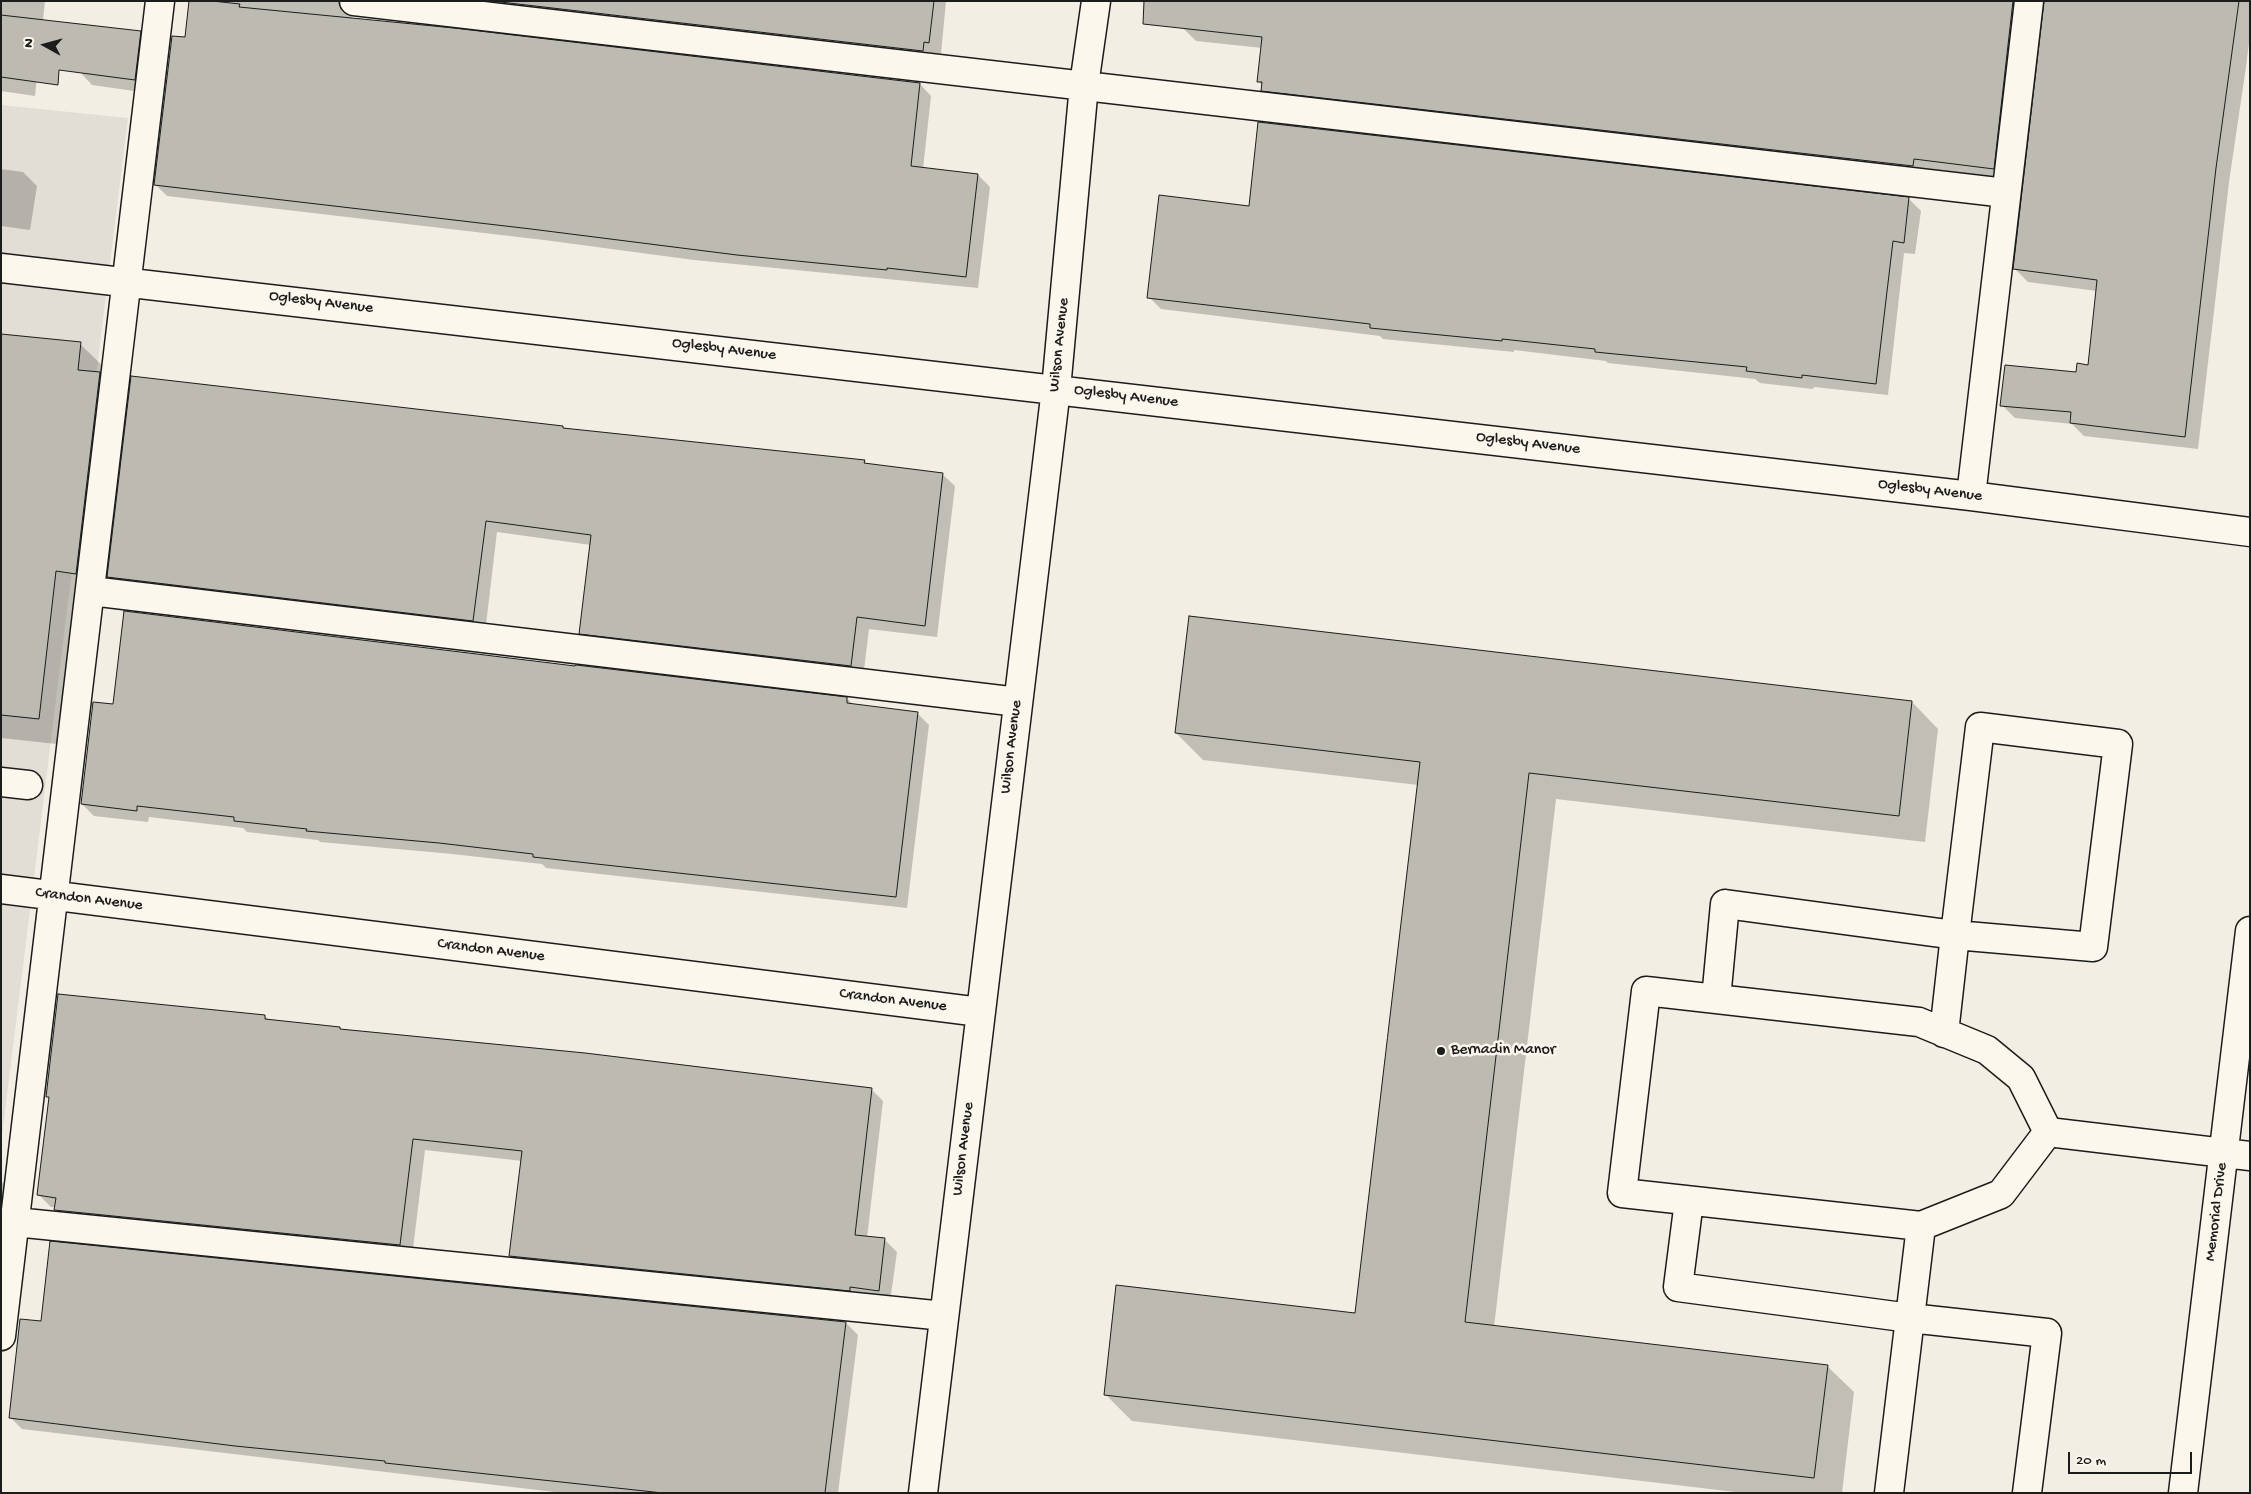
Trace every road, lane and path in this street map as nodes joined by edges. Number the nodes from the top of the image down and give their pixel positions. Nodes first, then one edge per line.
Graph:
1 (160, 1) edge
2 (354, 1) edge
3 (1096, 1) edge
4 (2029, 1) edge
5 (1084, 85) junction
6 (2006, 193) junction
7 (1, 268) edge
8 (127, 281) junction
9 (1056, 389) junction
10 (1971, 496) junction
11 (2250, 532) edge
12 (90, 591) junction
13 (1018, 702) junction
14 (1, 782) edge
15 (28, 785) dead end
16 (1, 890) edge
17 (54, 896) junction
18 (2250, 930) edge
19 (1955, 935) junction
20 (1716, 999) junction
21 (980, 1012) junction
22 (1944, 1033) junction
23 (2048, 1132) junction
24 (2237, 1154) edge
25 (1689, 1200) junction
26 (15, 1222) junction
27 (1920, 1226) junction
28 (944, 1316) junction
29 (1910, 1318) junction
30 (1, 1336) edge
31 (923, 1493) edge
32 (1889, 1493) edge
33 (2028, 1493) edge
34 (2183, 1493) edge

1 - 8 street
2 - 5 street
3 - 5 street, Wilson Avenue
4 - 6 street
5 - 6 street
5 - 9 street, Wilson Avenue
6 - 10 street
7 - 8 street, Oglesby Avenue
8 - 9 street, Oglesby Avenue
8 - 12 street
9 - 10 street, Oglesby Avenue
9 - 13 street, Wilson Avenue
10 - 11 street, Oglesby Avenue
12 - 13 street
12 - 17 street
13 - 21 street, Wilson Avenue
14 - 15 street
16 - 17 street, Crandon Avenue
17 - 21 street, Crandon Avenue
17 - 26 street
18 - 24 street, Memorial Drive
19 - 19 street
19 - 20 street
19 - 22 street
20 - 22 street
20 - 25 street
21 - 28 street, Wilson Avenue
22 - 23 street
23 - 24 street
23 - 27 street
24 - 34 street, Memorial Drive
25 - 27 street
25 - 29 street
26 - 28 street
26 - 30 street
27 - 29 street
28 - 31 street, Wilson Avenue
29 - 32 street
29 - 33 street

